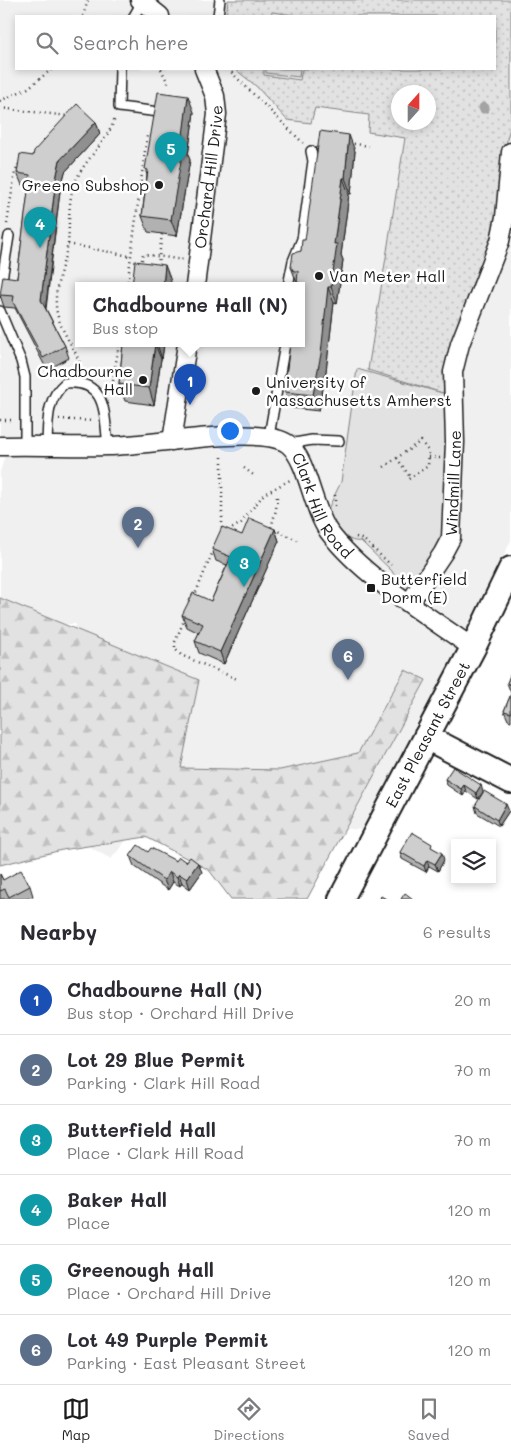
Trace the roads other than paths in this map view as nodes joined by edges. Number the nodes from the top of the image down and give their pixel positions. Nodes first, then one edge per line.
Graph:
1 (220, 0) edge
2 (218, 15) edge
3 (120, 70) edge
4 (204, 70) edge
5 (159, 112) edge
6 (311, 151) road end
7 (511, 152) edge
8 (9, 236) road end
9 (196, 282) edge
10 (289, 282) edge
11 (0, 292) edge
12 (0, 311) edge
13 (187, 347) edge
14 (284, 347) edge
15 (269, 436) junction
16 (172, 441) junction
17 (339, 441) dead end
18 (289, 444) junction
19 (47, 445) junction
20 (0, 446) edge
21 (25, 446) junction
22 (108, 446) junction
23 (511, 569) edge
24 (410, 602) junction
25 (473, 648) junction
26 (426, 737) junction
27 (511, 781) edge
28 (341, 899) edge

1 - 2 lane
3 - 5 lane
4 - 9 street, Orchard Hill Drive
6 - 10 lane
7 - 24 street, Windmill Lane
8 - 11 lane
12 - 21 lane
13 - 16 street
14 - 15 lane
15 - 16 street, Clark Hill Road
15 - 18 street, Clark Hill Road
16 - 22 street, Clark Hill Road
17 - 18 lane
18 - 24 street, Clark Hill Road
19 - 21 street, Clark Hill Road
19 - 22 street, Clark Hill Road
19 - 22 lane
20 - 21 street, Clark Hill Road
23 - 25 main road, East Pleasant Street
24 - 25 street, Clark Hill Road
25 - 26 main road, East Pleasant Street
26 - 27 main road
26 - 28 main road, East Pleasant Street

